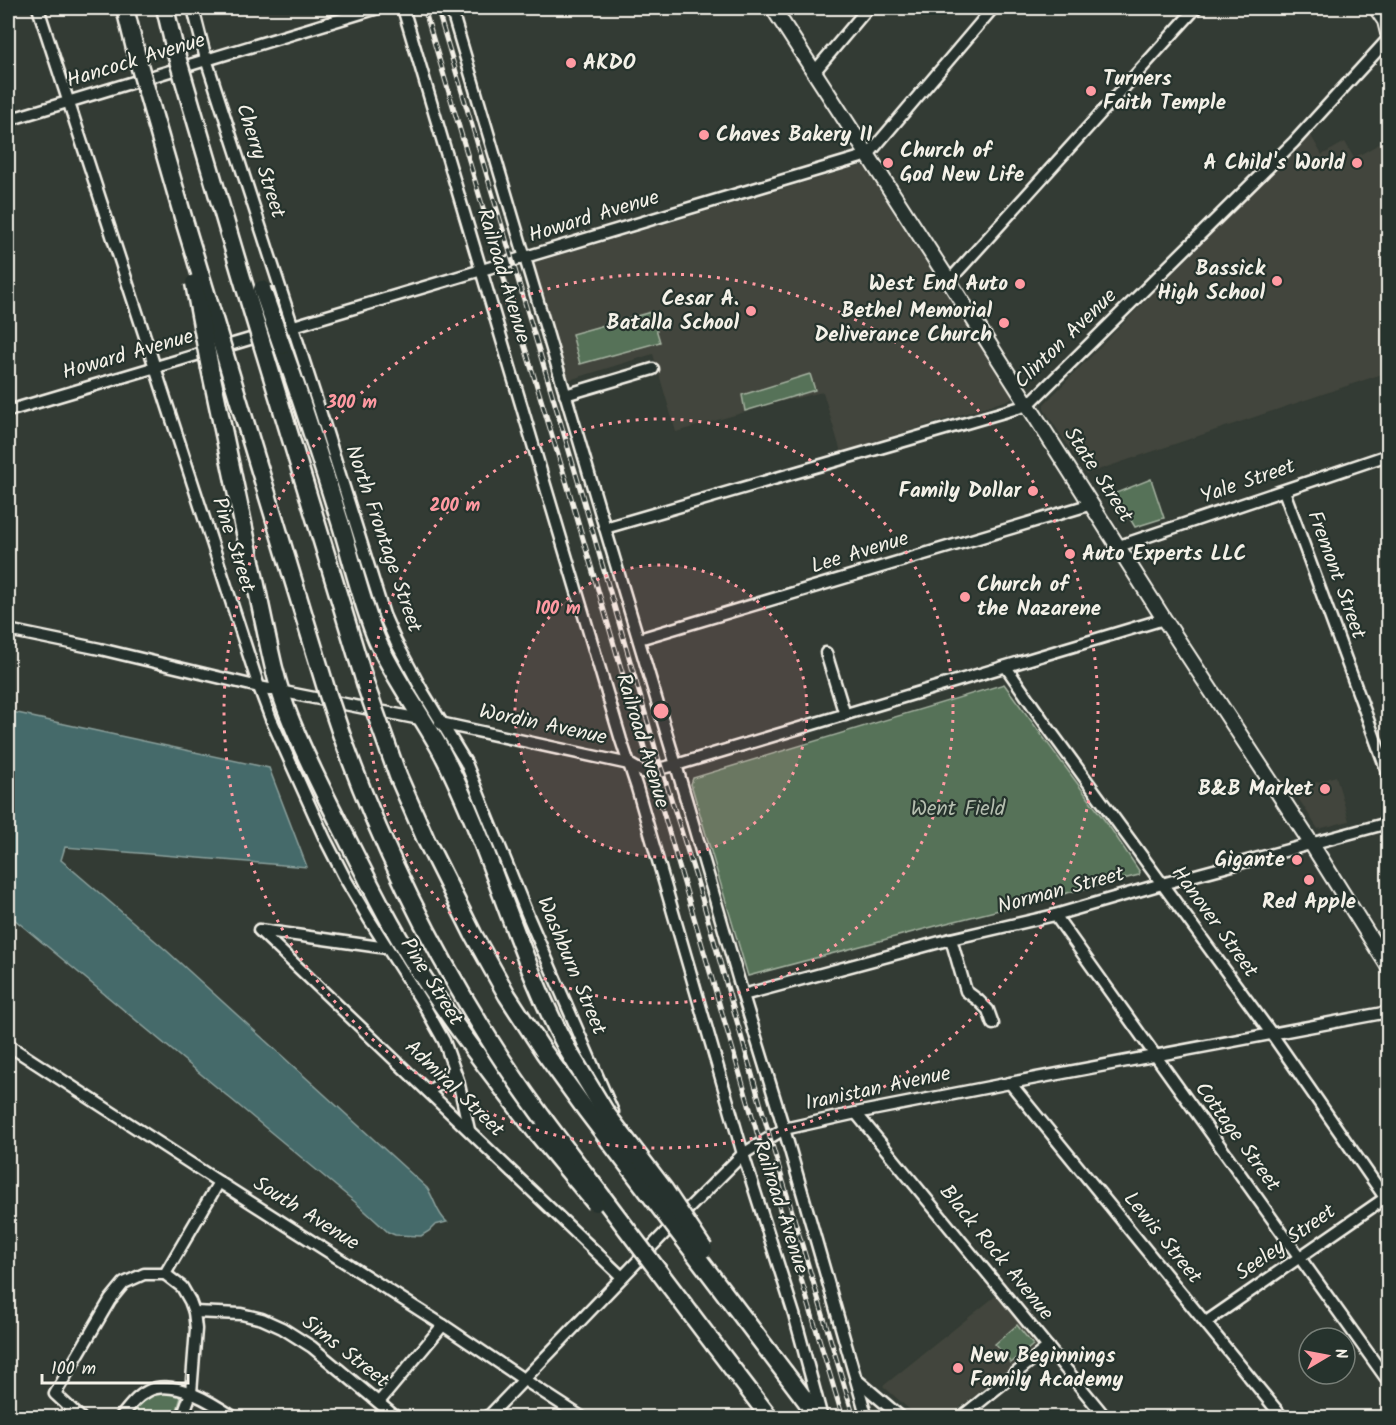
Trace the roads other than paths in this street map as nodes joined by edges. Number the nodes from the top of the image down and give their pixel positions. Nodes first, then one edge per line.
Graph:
1 (38, 8) edge
2 (125, 8) edge
3 (165, 8) edge
4 (193, 8) edge
5 (378, 8) edge
6 (403, 8) edge
7 (451, 8) edge
8 (773, 8) edge
9 (868, 8) edge
10 (993, 8) edge
11 (1196, 8) edge
12 (1376, 8) edge
13 (1389, 33) edge
14 (1389, 39) edge
15 (207, 59) junction
16 (815, 71) junction
17 (69, 102) junction
18 (8, 120) edge
19 (868, 155) junction
20 (183, 217) junction
21 (525, 258) junction
22 (481, 271) junction
23 (242, 278) junction
24 (949, 281) junction
25 (292, 327) junction
26 (155, 368) junction
27 (653, 369) dead end
28 (565, 395) junction
29 (1028, 405) junction
30 (8, 411) edge
31 (1389, 455) edge
32 (1284, 491) junction
33 (1092, 504) junction
34 (604, 528) junction
35 (1119, 546) junction
36 (1164, 619) junction
37 (8, 630) edge
38 (639, 639) junction
39 (826, 653) dead end
40 (1006, 667) junction
41 (259, 687) junction
42 (280, 691) junction
43 (845, 715) junction
44 (423, 720) junction
45 (442, 724) junction
46 (629, 764) junction
47 (676, 765) junction
48 (1389, 774) edge
49 (1389, 823) edge
50 (1311, 843) junction
51 (1162, 884) junction
52 (1055, 915) junction
53 (951, 939) junction
54 (387, 948) junction
55 (1389, 966) edge
56 (743, 995) junction
57 (1389, 1012) edge
58 (993, 1024) dead end
59 (1271, 1034) junction
60 (8, 1045) edge
61 (1155, 1056) junction
62 (453, 1068) junction
63 (1010, 1083) junction
64 (428, 1091) junction
65 (856, 1113) junction
66 (784, 1129) junction
67 (469, 1130) junction
68 (743, 1154) junction
69 (219, 1182) junction
70 (1388, 1198) edge
71 (684, 1213) junction
72 (1300, 1257) junction
73 (165, 1274) junction
74 (622, 1278) junction
75 (194, 1312) junction
76 (1206, 1322) junction
77 (443, 1325) junction
78 (716, 1346) junction
79 (1048, 1347) junction
80 (785, 1373) junction
81 (523, 1379) junction
82 (855, 1379) junction
83 (1389, 1381) edge
84 (191, 1393) junction
85 (378, 1402) junction
86 (81, 1418) edge
87 (120, 1418) edge
88 (182, 1418) edge
89 (235, 1418) edge
90 (398, 1418) edge
91 (487, 1418) edge
92 (583, 1418) edge
93 (770, 1418) edge
94 (820, 1418) edge
95 (867, 1418) edge
96 (902, 1418) edge
97 (960, 1418) edge
98 (1106, 1418) edge
99 (1283, 1418) edge

1 - 17 street, Pine Street
2 - 20 highway, bridge
3 - 23 highway, bridge
4 - 15 street, Cherry Street
5 - 15 street, Hancock Avenue
6 - 22 street, Railroad Avenue
7 - 21 street, Railroad Avenue
8 - 16 main road, State Street
9 - 16 street
10 - 19 street
11 - 24 street
12 - 13 main road
14 - 29 street, Clinton Avenue
15 - 17 street, Hancock Avenue
15 - 25 street, Cherry Street
16 - 19 main road, State Street
17 - 18 street, Hancock Avenue
17 - 26 street, Pine Street
19 - 21 street, Howard Avenue
19 - 24 main road, State Street
20 - 42 highway, bridge
20 - 78 highway, bridge
21 - 22 street, Howard Avenue
21 - 28 street, Railroad Avenue
22 - 25 street, Howard Avenue
22 - 46 street, Railroad Avenue
23 - 44 highway, bridge
23 - 80 highway, bridge
24 - 29 main road, State Street
25 - 26 street, Howard Avenue
25 - 45 street, North Frontage Street
26 - 30 street, Howard Avenue
26 - 41 street, Pine Street
27 - 28 street
28 - 34 street, Railroad Avenue
29 - 33 main road, State Street
29 - 34 street, Clinton Avenue
31 - 32 street, Yale Street
32 - 35 street, Yale Street
32 - 48 street, Fremont Street
33 - 35 main road, State Street
33 - 38 street, Lee Avenue
34 - 38 street, Railroad Avenue
35 - 36 main road, State Street
36 - 40 street, Wordin Avenue
36 - 50 main road, State Street
37 - 41 street, Wordin Avenue
38 - 47 street, Railroad Avenue
39 - 43 street
40 - 43 street, Wordin Avenue
40 - 51 street, Hanover Street
41 - 42 street, Wordin Avenue
41 - 54 street, Pine Street
42 - 44 street, Wordin Avenue
42 - 78 highway, bridge
43 - 47 street, Wordin Avenue
44 - 45 street, Wordin Avenue
44 - 80 highway, bridge
45 - 46 street, Wordin Avenue
45 - 71 street, Washburn Street
46 - 47 street, Wordin Avenue
46 - 68 street, Railroad Avenue
47 - 56 street, Railroad Avenue
49 - 50 street, Norman Street
50 - 51 street, Norman Street
50 - 55 main road, State Street
51 - 52 street, Norman Street
51 - 59 street, Hanover Street
52 - 53 street, Norman Street
52 - 61 street, Cottage Street
53 - 56 street, Norman Street
53 - 58 street
54 - 62 street, Pine Street
54 - 64 street, Admiral Street
56 - 66 street, Railroad Avenue
57 - 59 street, Iranistan Avenue
59 - 61 street, Iranistan Avenue
59 - 70 street, Hanover Street
60 - 69 street, South Avenue
61 - 63 street, Iranistan Avenue
61 - 72 street, Cottage Street
62 - 64 street
62 - 67 street, Pine Street
63 - 65 street, Iranistan Avenue
63 - 76 street, Lewis Street
64 - 67 street, Admiral Street
65 - 66 street, Iranistan Avenue
65 - 79 street, Black Rock Avenue
66 - 68 street, Iranistan Avenue
66 - 82 street, Railroad Avenue
67 - 74 street, Admiral Street
68 - 71 street, Iranistan Avenue
68 - 94 street, Railroad Avenue
69 - 73 street
69 - 77 street, South Avenue
70 - 72 street, Seeley Street
71 - 74 street, Iranistan Avenue
72 - 76 street, Seeley Street
72 - 83 street, Cottage Street
73 - 75 street
73 - 86 street
74 - 81 street, Iranistan Avenue
75 - 84 street
75 - 85 street, Sims Street
76 - 99 street, Lewis Street
77 - 81 street, South Avenue
77 - 85 street
78 - 93 highway
79 - 97 street
79 - 98 street, Black Rock Avenue
80 - 94 highway
81 - 91 street, Iranistan Avenue
81 - 92 street, South Avenue
82 - 95 street, Railroad Avenue
82 - 96 street
84 - 87 street
84 - 88 street
84 - 89 street
85 - 90 street, Sims Street

